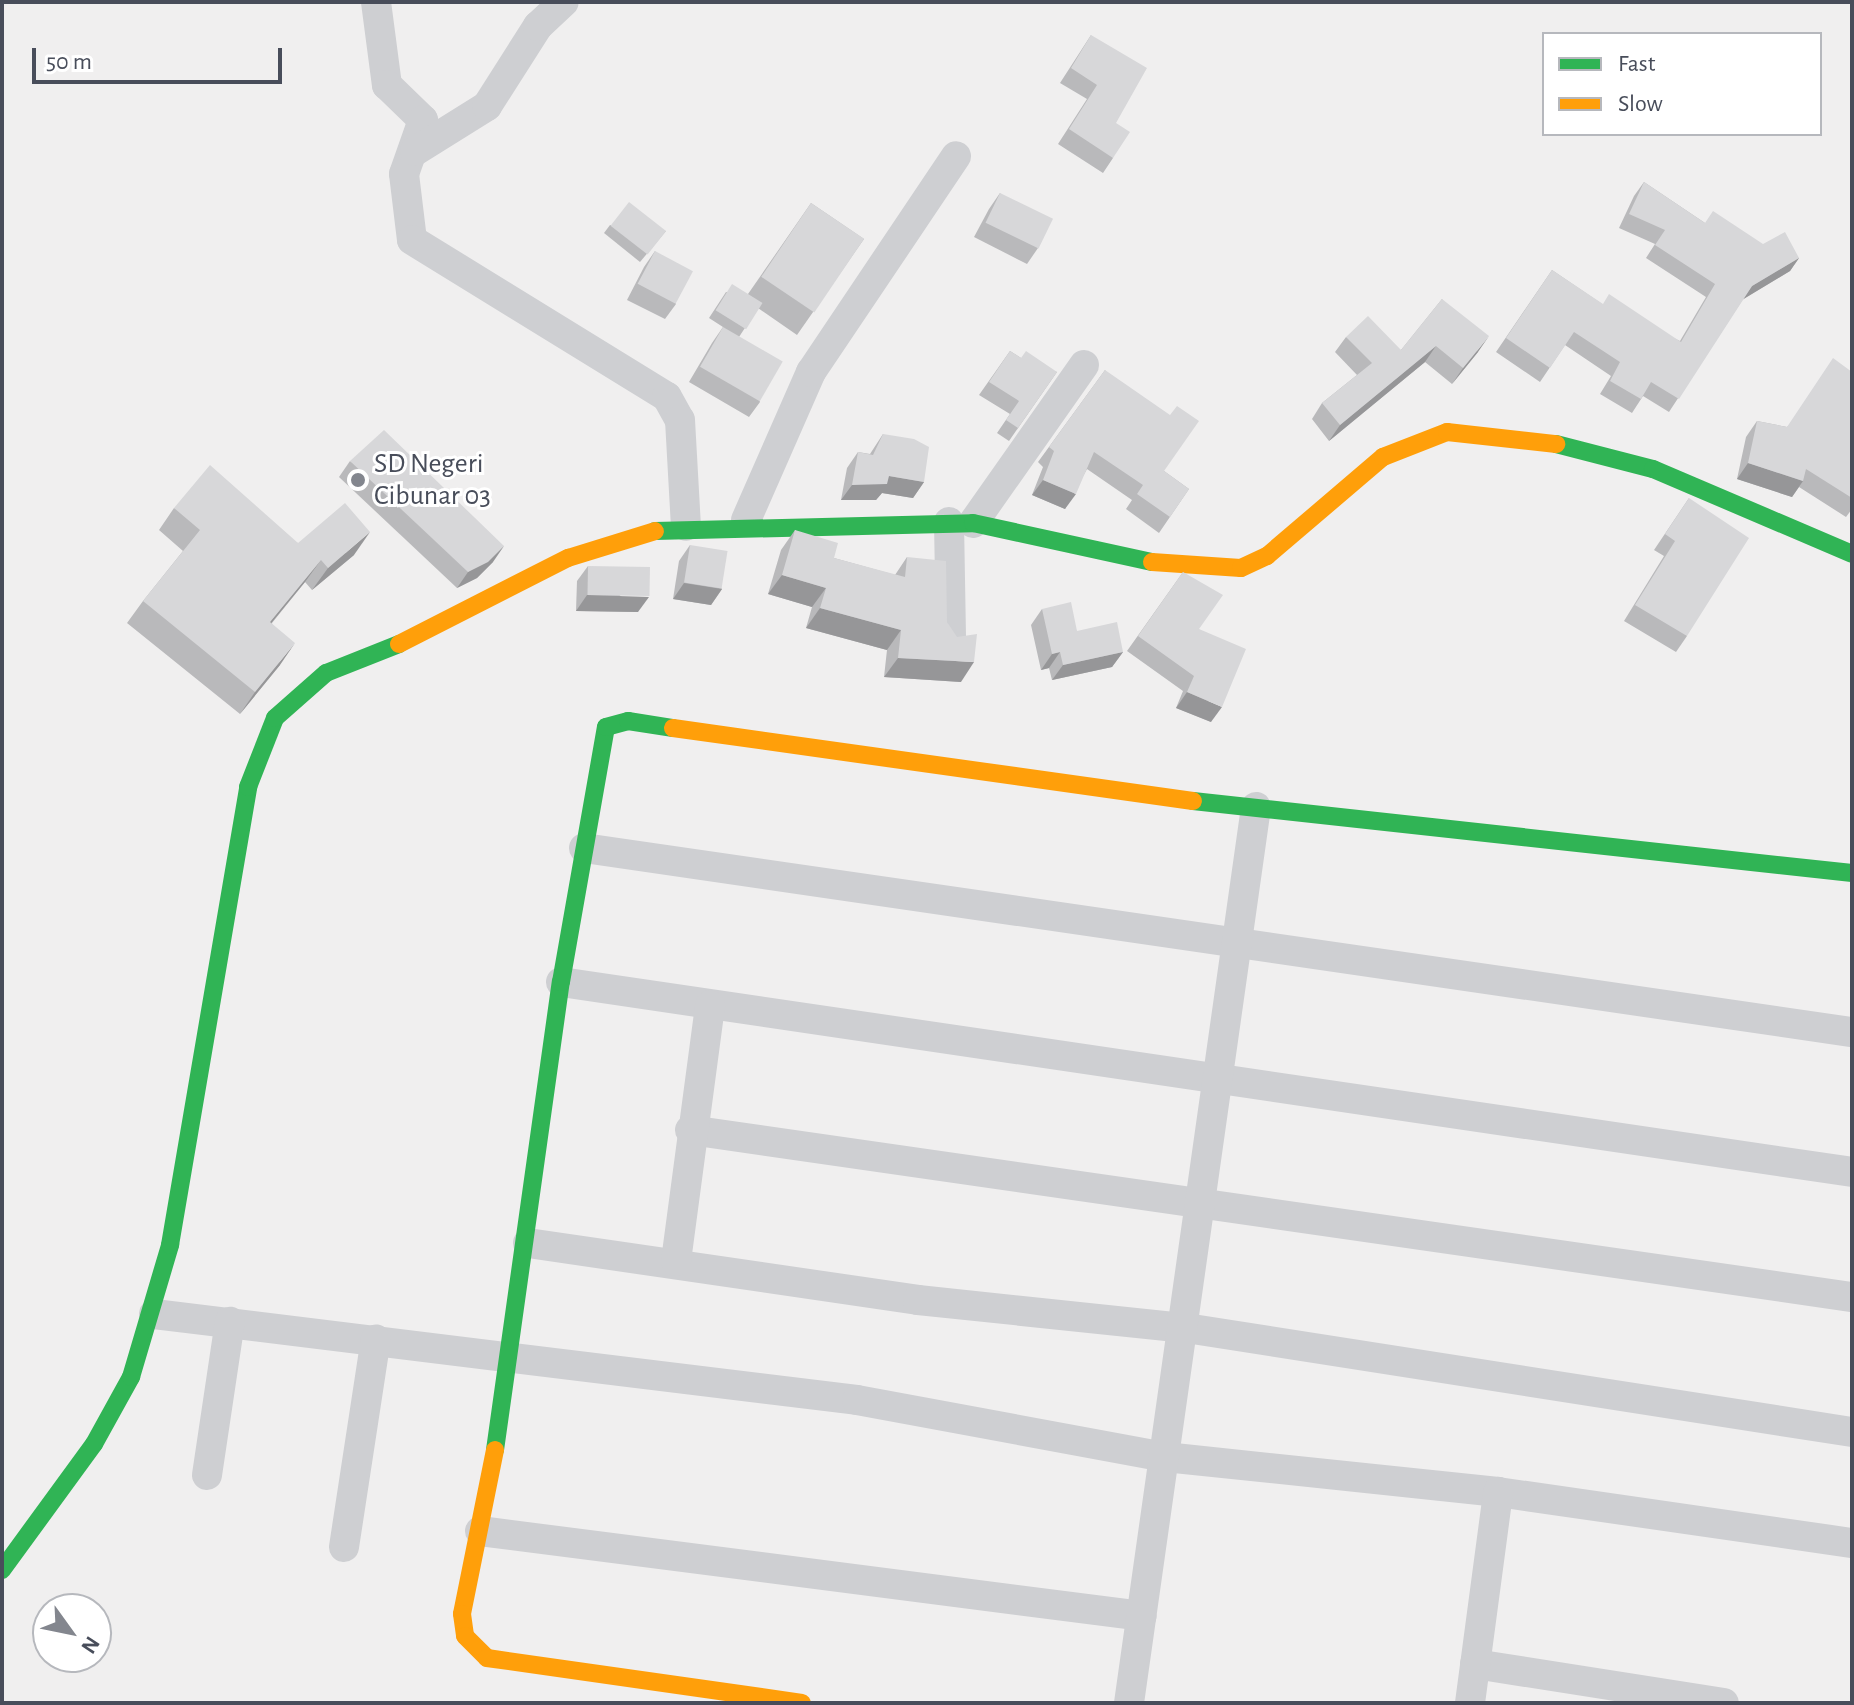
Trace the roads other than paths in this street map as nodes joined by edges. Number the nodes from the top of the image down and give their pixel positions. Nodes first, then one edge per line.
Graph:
1 (376, 2) edge
2 (564, 2) edge
3 (415, 151) junction
4 (956, 156) dead end
5 (1084, 365) dead end
6 (746, 520) junction
7 (961, 522) junction
8 (686, 526) junction
9 (1852, 554) edge
10 (951, 641) edge
11 (1256, 807) junction
12 (584, 848) junction
13 (1852, 873) edge
14 (1236, 947) junction
15 (561, 982) junction
16 (710, 1005) junction
17 (1852, 1032) edge
18 (1218, 1075) junction
19 (690, 1130) junction
20 (1852, 1172) edge
21 (1204, 1207) junction
22 (528, 1243) junction
23 (676, 1261) junction
24 (1852, 1297) edge
25 (154, 1314) junction
26 (230, 1322) junction
27 (1186, 1328) junction
28 (376, 1339) junction
29 (507, 1359) junction
30 (1852, 1432) edge
31 (1165, 1457) junction
32 (207, 1475) dead end
33 (1498, 1492) junction
34 (480, 1531) junction
35 (1852, 1543) edge
36 (344, 1547) dead end
37 (2, 1570) edge
38 (1142, 1616) junction
39 (1475, 1664) junction
40 (802, 1703) edge
41 (1129, 1703) edge
42 (1470, 1703) edge
43 (1724, 1703) edge

1 - 3 street
2 - 3 street
3 - 8 street
4 - 6 street
5 - 7 street
6 - 7 street
6 - 8 street
7 - 9 street
7 - 10 street
8 - 25 street
11 - 12 street
11 - 13 street
11 - 14 street
12 - 14 street
12 - 15 street
14 - 17 street
14 - 18 street
15 - 16 street
15 - 22 street
16 - 18 street
16 - 19 street
18 - 20 street
18 - 21 street
19 - 21 street
19 - 23 street
21 - 24 street
21 - 27 street
22 - 23 street
22 - 29 street
23 - 27 street
25 - 26 street
25 - 37 street
26 - 28 street
26 - 32 street
27 - 30 street
27 - 31 street
28 - 29 street
28 - 36 street
29 - 31 street
29 - 34 street
31 - 33 street
31 - 38 street
33 - 35 street
33 - 39 street
34 - 38 street
34 - 40 street
38 - 41 street
39 - 42 street
39 - 43 street

